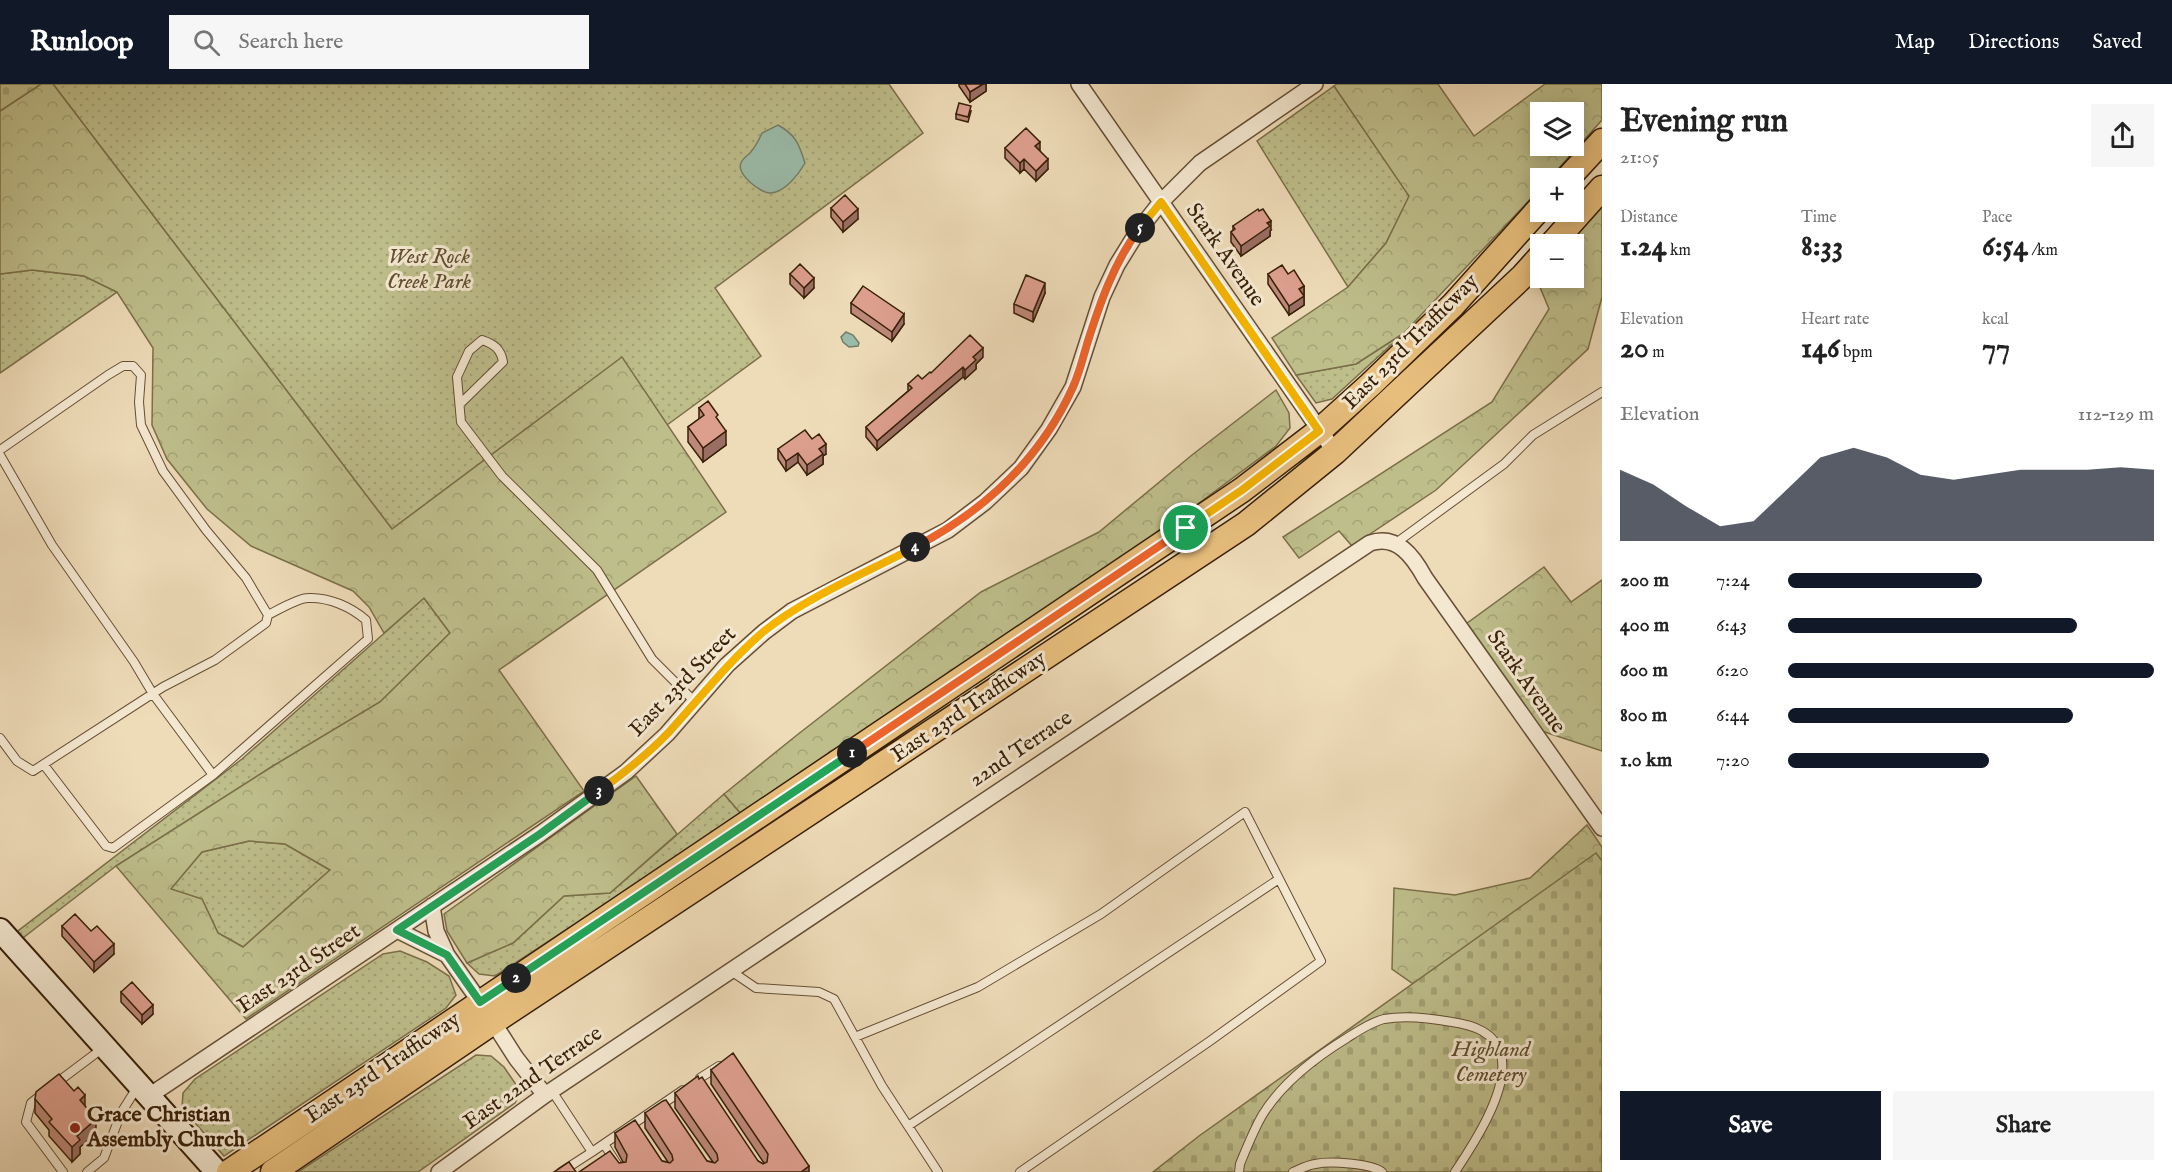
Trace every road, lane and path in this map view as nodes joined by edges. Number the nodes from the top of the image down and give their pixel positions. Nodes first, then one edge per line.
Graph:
1 (1078, 84) edge
2 (1315, 84) edge
3 (1602, 141) edge
4 (1577, 168) edge
5 (1602, 188) edge
6 (1161, 202) junction
7 (1530, 219) edge
8 (1561, 234) edge
9 (1530, 268) edge
10 (1602, 392) edge
11 (460, 404) junction
12 (1319, 431) junction
13 (0, 450) edge
14 (1335, 452) junction
15 (0, 455) edge
16 (1396, 543) junction
17 (268, 615) junction
18 (153, 694) junction
19 (695, 702) junction
20 (0, 738) edge
21 (44, 765) junction
22 (213, 776) junction
23 (1602, 828) edge
24 (1280, 879) junction
25 (432, 906) junction
26 (0, 930) edge
27 (397, 930) junction
28 (447, 955) junction
29 (731, 971) junction
30 (480, 1002) junction
31 (493, 1022) junction
32 (653, 1022) joint
33 (855, 1037) junction
34 (105, 1047) junction
35 (726, 1062) edge
36 (700, 1078) junction
37 (707, 1088) edge
38 (144, 1091) junction
39 (549, 1093) junction
40 (664, 1103) junction
41 (671, 1113) edge
42 (634, 1123) junction
43 (908, 1126) junction
44 (641, 1133) edge
45 (604, 1144) junction
46 (592, 1152) junction
47 (575, 1168) edge
48 (63, 1172) edge
49 (87, 1172) edge
50 (217, 1172) edge
51 (229, 1172) edge
52 (273, 1172) edge
53 (439, 1172) edge
54 (561, 1172) edge
55 (622, 1172) edge
56 (938, 1172) edge
57 (1020, 1172) edge
58 (1239, 1172) edge
59 (1293, 1172) edge
60 (1382, 1172) edge
61 (1455, 1172) edge

1 - 6 street, Stark Avenue
2 - 6 street, East 23rd Street
3 - 4 main road
5 - 8 main road
6 - 12 street, Stark Avenue
6 - 19 street, East 23rd Street
7 - 12 main road, East 23rd Trafficway
9 - 14 main road, East 23rd Trafficway
10 - 16 lane
11 - 11 lane
11 - 19 lane
12 - 14 street, Stark Avenue
12 - 30 main road, East 23rd Trafficway
13 - 17 lane
14 - 31 main road, East 23rd Trafficway
15 - 18 lane
16 - 23 street, Stark Avenue
16 - 29 street, 22nd Terrace
17 - 18 lane
17 - 22 lane
18 - 21 lane
18 - 22 lane
19 - 25 street, East 23rd Street
20 - 21 lane
21 - 22 lane
24 - 33 lane
24 - 43 lane
24 - 57 lane
25 - 27 street, East 23rd Street
25 - 28 street
26 - 34 main road
27 - 28 street
27 - 38 street, East 23rd Street
28 - 30 street
29 - 32 street, 22nd Terrace
29 - 33 lane
30 - 51 main road, East 23rd Trafficway
31 - 39 street
31 - 52 main road, East 23rd Trafficway
32 - 39 street, East 22nd Terrace
33 - 43 lane
34 - 38 main road
34 - 48 lane
35 - 36 lane
36 - 37 lane
36 - 40 lane
38 - 49 lane
38 - 50 main road
39 - 46 lane
39 - 53 street, East 22nd Terrace
40 - 41 lane
40 - 42 lane
42 - 44 lane
42 - 45 lane
43 - 56 lane
45 - 46 lane
45 - 55 lane
46 - 47 lane
47 - 54 lane
58 - 61 lane
59 - 60 lane

